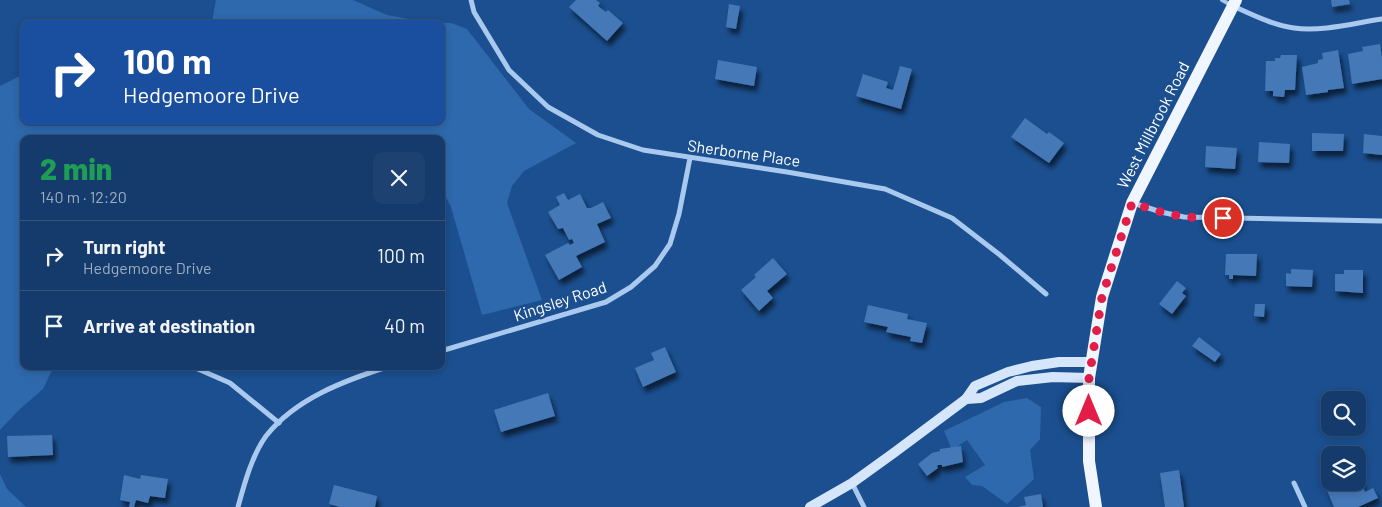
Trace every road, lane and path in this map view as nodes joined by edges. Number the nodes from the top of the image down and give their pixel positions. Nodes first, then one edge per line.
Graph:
1 (471, 0) edge
2 (1230, 2) edge
3 (1382, 18) edge
4 (690, 158) junction
5 (1132, 203) junction
6 (1382, 221) edge
7 (1046, 294) dead end
8 (445, 350) edge
9 (1091, 362) junction
10 (200, 370) edge
11 (377, 370) edge
12 (1089, 378) junction
13 (966, 399) junction
14 (279, 423) junction
15 (852, 483) junction
16 (1294, 483) dead end
17 (238, 507) edge
18 (810, 507) edge
19 (864, 507) edge
20 (1096, 507) edge
21 (1305, 507) edge

1 - 4 street, Sherborne Place
2 - 3 street
2 - 5 main road, West Millbrook Road
4 - 7 street, Sherborne Place
4 - 8 street, Kingsley Road
5 - 6 street
5 - 9 main road, West Millbrook Road
9 - 12 main road, West Millbrook Road
9 - 13 street
10 - 14 street
11 - 14 street
12 - 13 street
12 - 20 main road, West Millbrook Road
13 - 15 street
14 - 17 street
15 - 18 street
15 - 19 street
16 - 21 street

